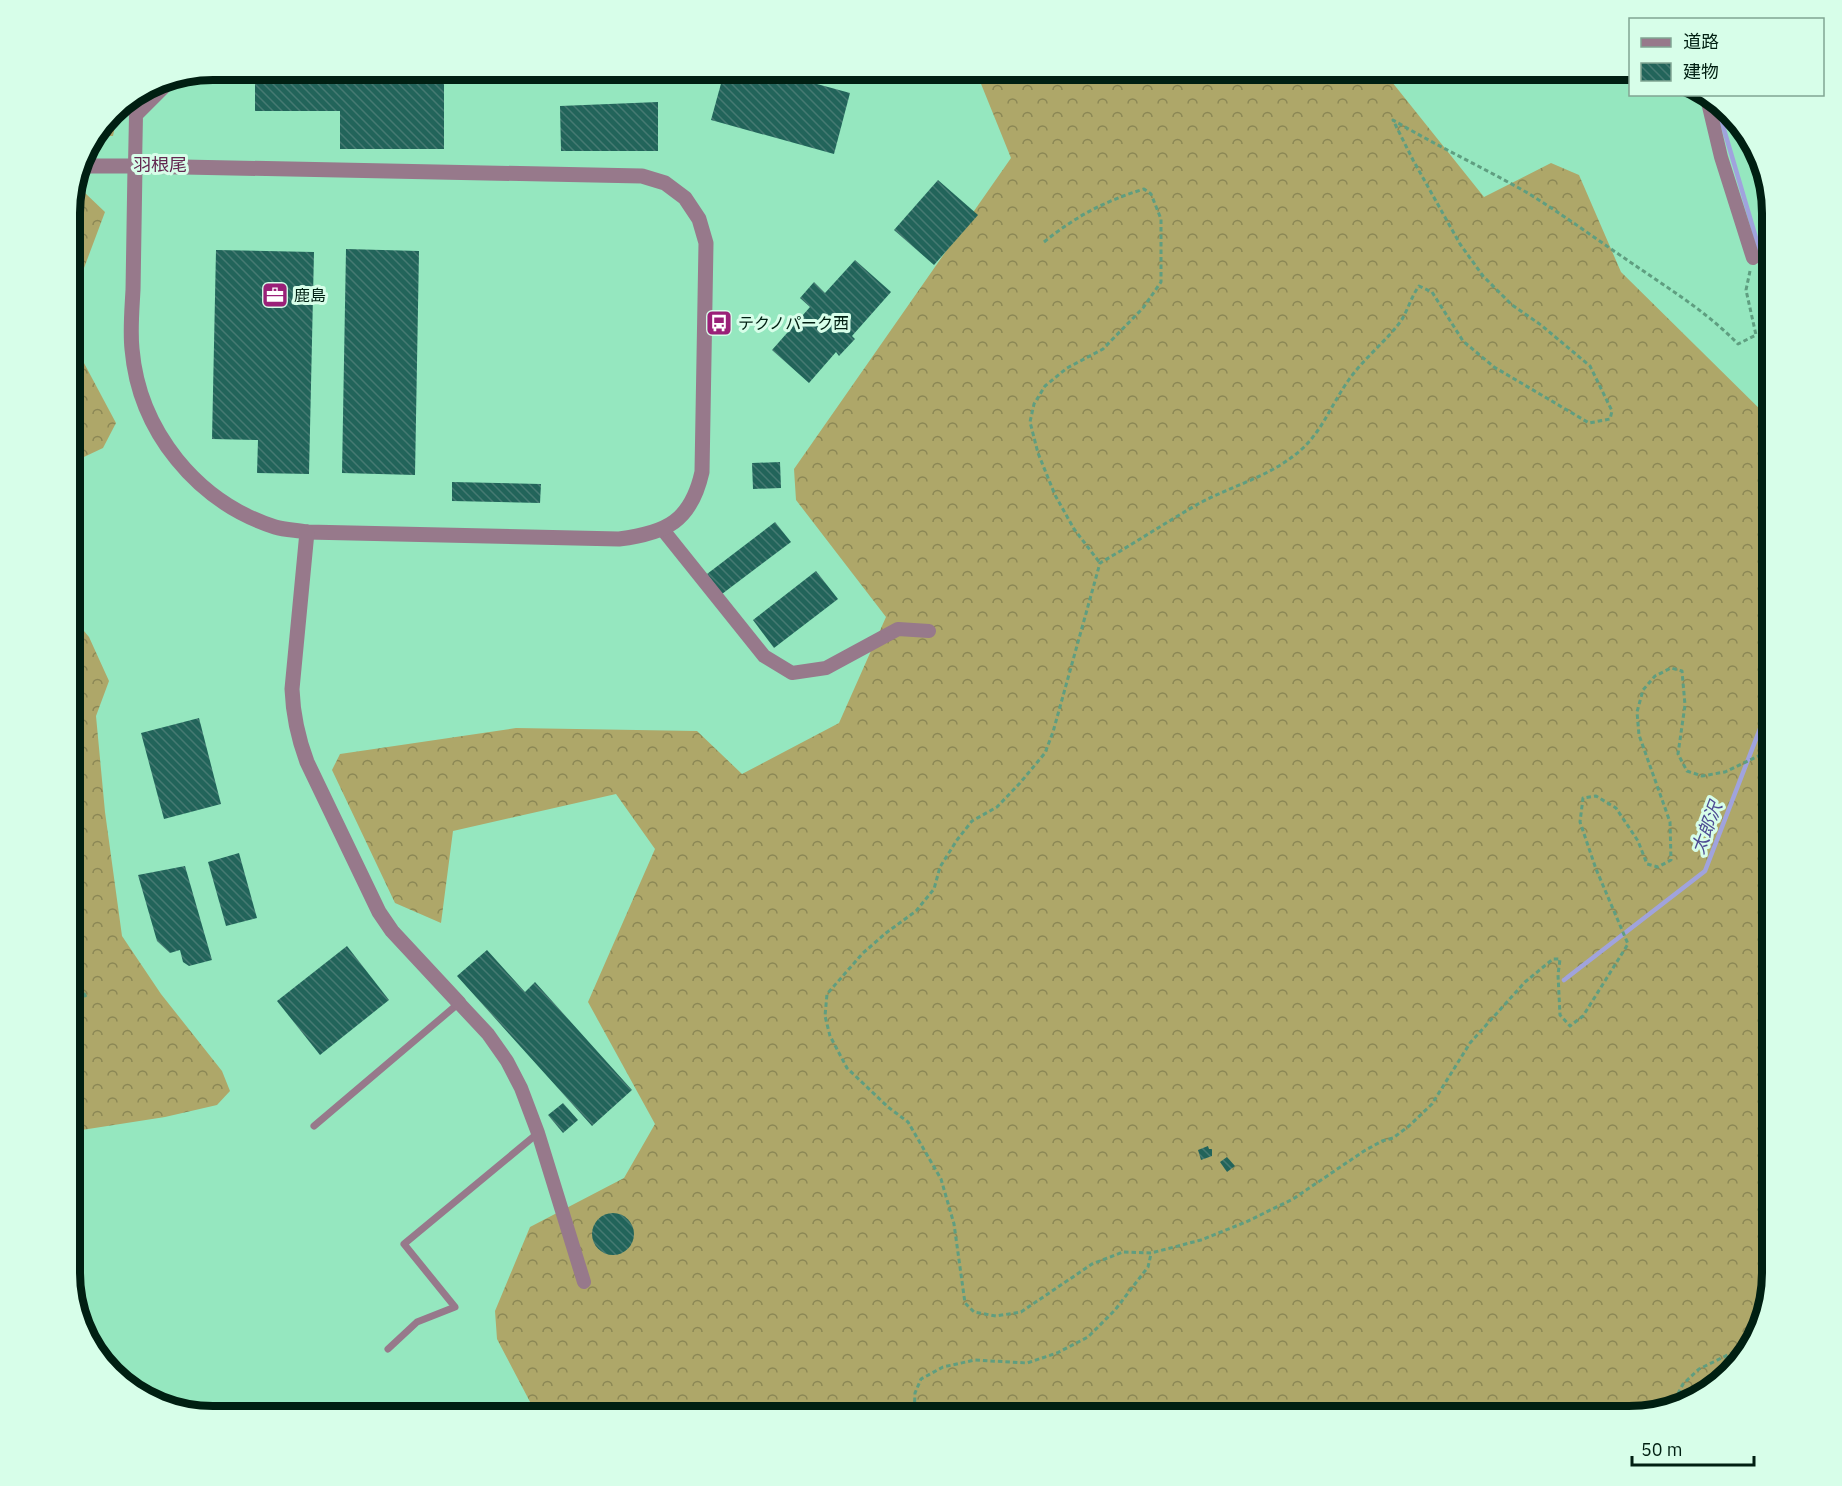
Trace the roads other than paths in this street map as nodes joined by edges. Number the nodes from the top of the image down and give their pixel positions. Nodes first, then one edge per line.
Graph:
1 (161, 90) edge
2 (1709, 106) edge
3 (88, 166) edge
4 (135, 166) junction
5 (1753, 258) road end
6 (663, 530) junction
7 (307, 532) junction
8 (929, 631) dead end
9 (459, 1003) junction
10 (314, 1126) dead end
11 (538, 1133) junction
12 (584, 1282) dead end
13 (388, 1349) dead end

1 - 4 street
2 - 5 street
3 - 4 street
4 - 6 street
4 - 7 street
6 - 7 street
6 - 8 street
7 - 9 street
9 - 10 lane
9 - 11 street
11 - 12 street
11 - 13 lane

